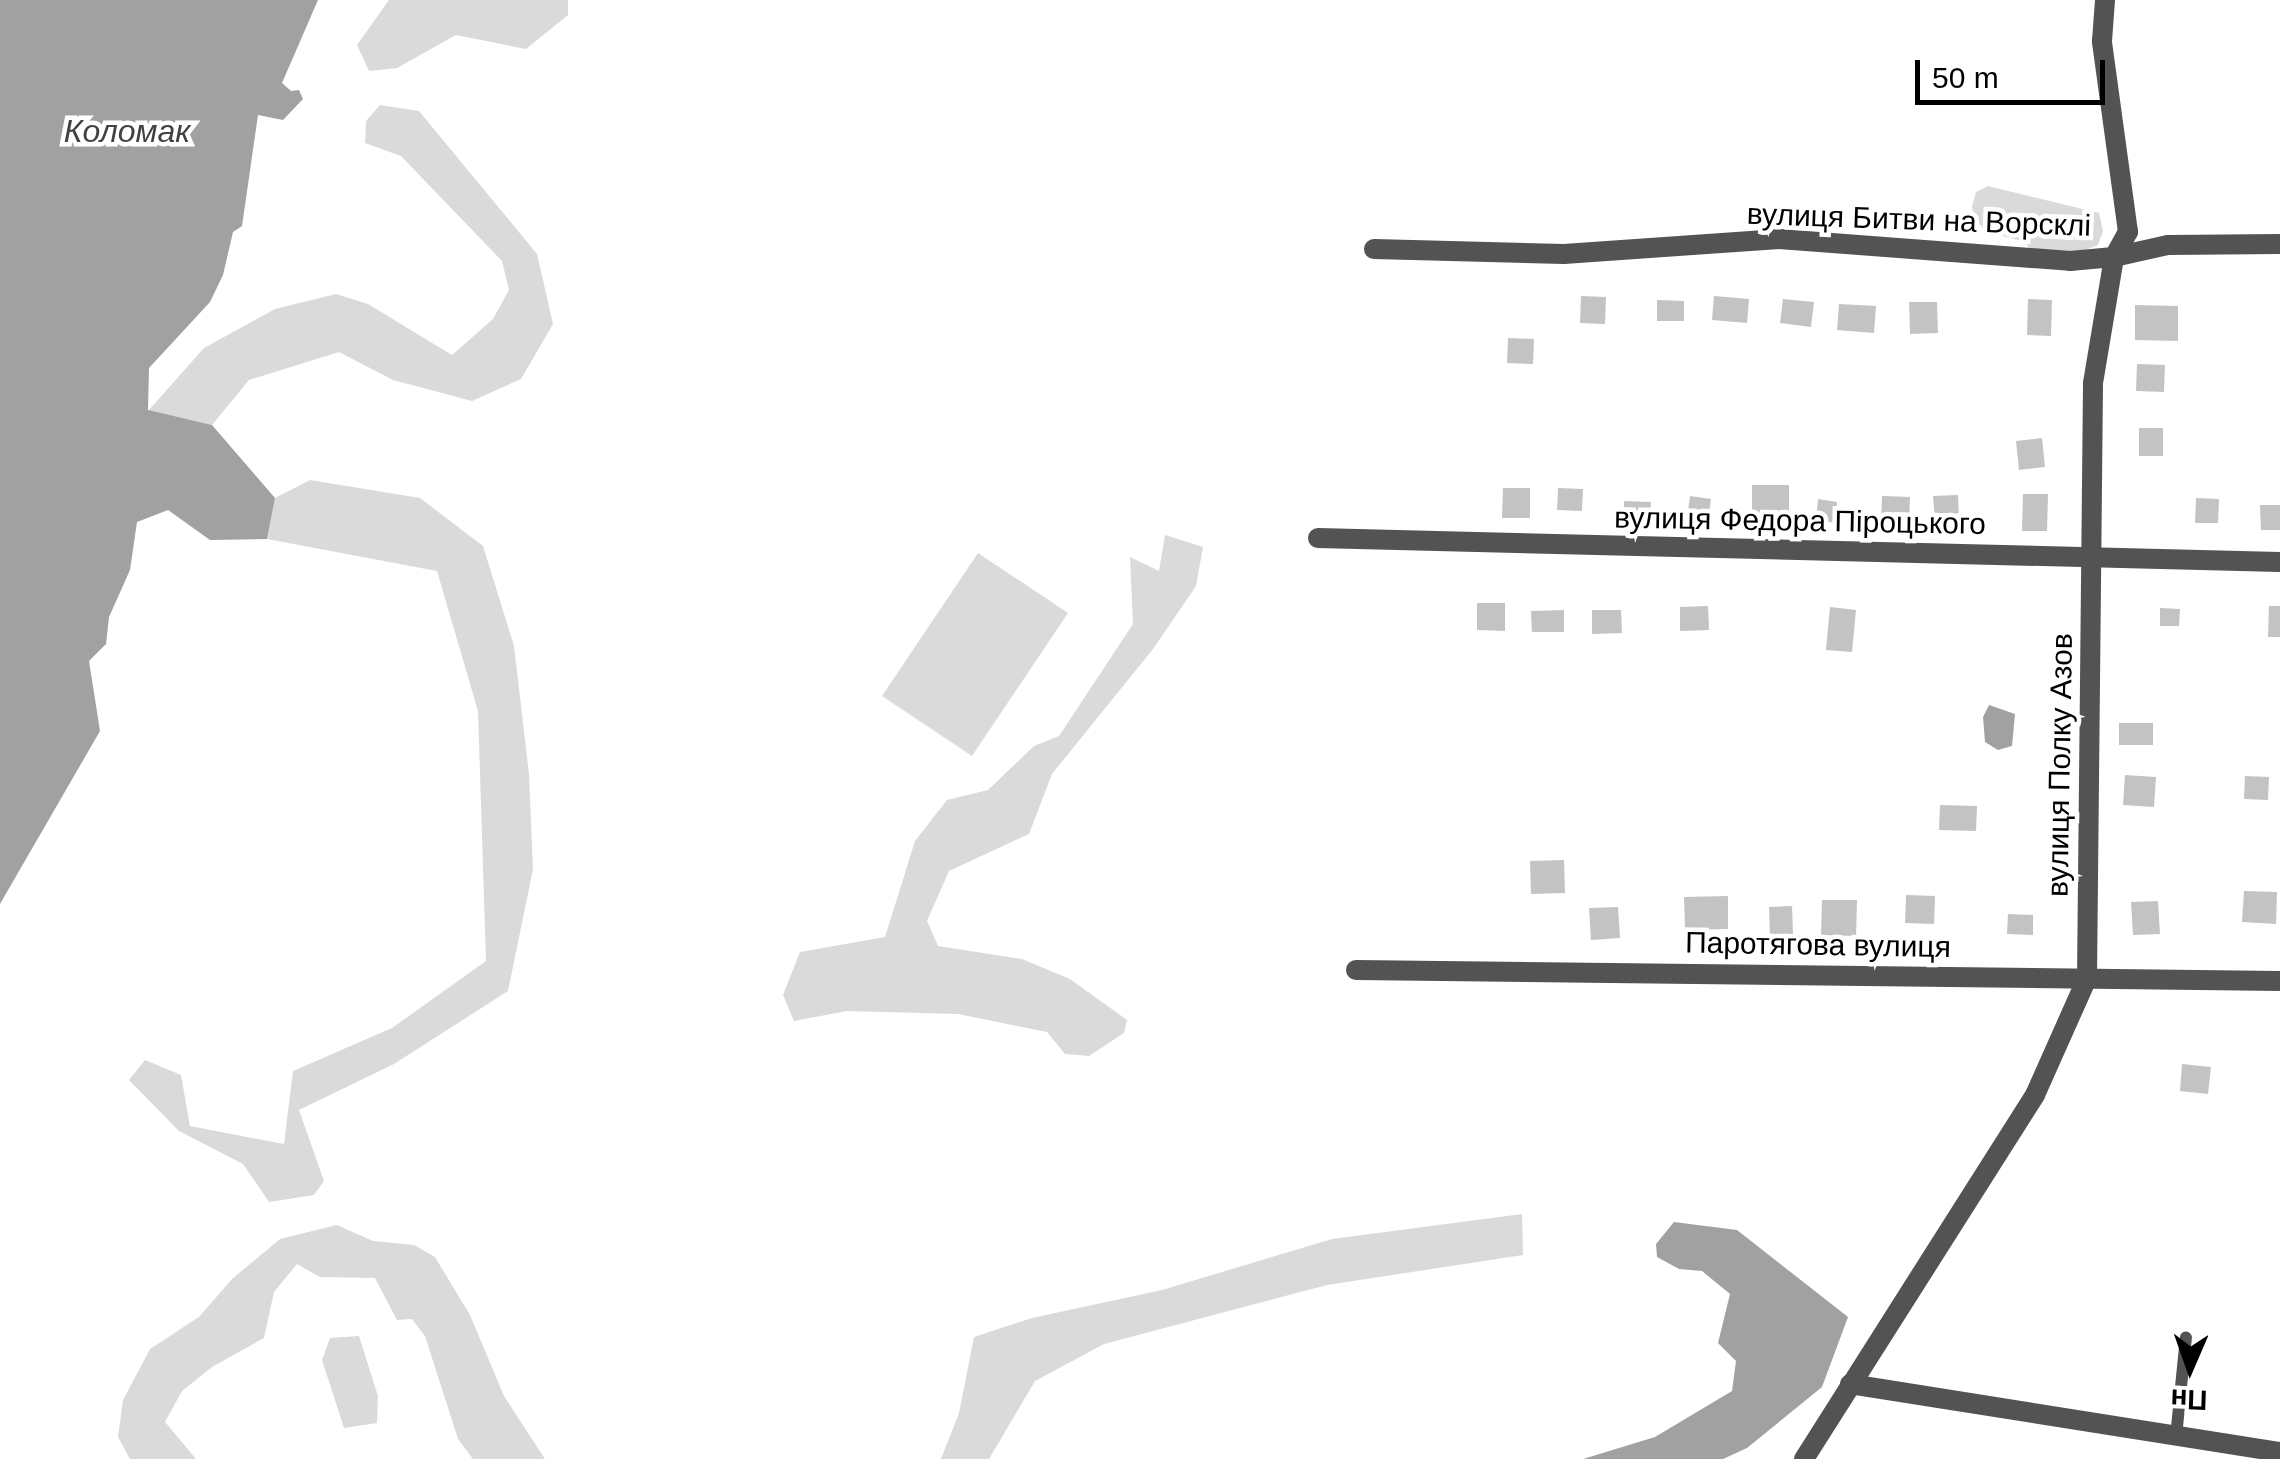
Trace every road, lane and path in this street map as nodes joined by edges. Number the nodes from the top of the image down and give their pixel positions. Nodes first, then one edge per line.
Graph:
1 (2106, 0) edge
2 (2280, 244) edge
3 (1374, 248) dead end
4 (2114, 258) junction
5 (1318, 538) dead end
6 (2092, 558) junction
7 (2280, 562) edge
8 (1356, 970) dead end
9 (2087, 978) junction
10 (2280, 981) edge
11 (2186, 1337) dead end
12 (1850, 1384) junction
13 (2176, 1437) junction
14 (2278, 1454) edge
15 (1804, 1459) edge

1 - 4 street, вулиця Полку Азов
2 - 4 street, вулиця Битви на Ворсклі
3 - 4 street, вулиця Битви на Ворсклі
4 - 6 street, вулиця Полку Азов
5 - 6 street, вулиця Федора Піроцького
6 - 7 street, вулиця Федора Піроцького
6 - 9 street, вулиця Полку Азов
8 - 9 street, Паротягова вулиця
9 - 10 street, Паротягова вулиця
9 - 12 street, вулиця Полку Азов
11 - 13 lane
12 - 13 street
12 - 15 street, вулиця Полку Азов
13 - 14 street

